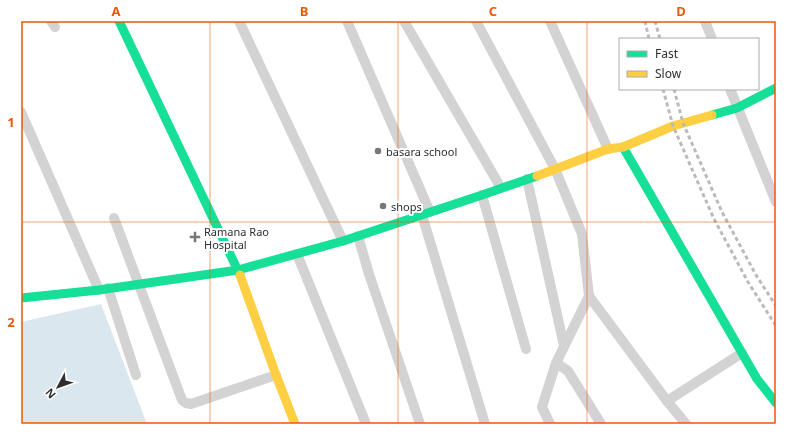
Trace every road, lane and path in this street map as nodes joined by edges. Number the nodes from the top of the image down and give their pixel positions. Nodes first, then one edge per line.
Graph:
1 (120, 21) edge
2 (239, 21) edge
3 (347, 21) edge
4 (404, 21) edge
5 (476, 21) edge
6 (550, 21) edge
7 (705, 21) edge
8 (712, 38) edge
9 (776, 89) edge
10 (730, 90) edge
11 (737, 108) junction
12 (21, 112) edge
13 (623, 147) junction
14 (608, 149) junction
15 (555, 169) junction
16 (527, 179) junction
17 (501, 188) junction
18 (482, 195) junction
19 (776, 202) edge
20 (426, 214) junction
21 (114, 218) dead end
22 (358, 236) junction
23 (343, 241) junction
24 (297, 254) junction
25 (238, 270) junction
26 (139, 284) junction
27 (103, 289) junction
28 (589, 296) junction
29 (21, 298) edge
30 (564, 346) junction
31 (526, 349) dead end
32 (742, 353) junction
33 (556, 363) junction
34 (136, 375) dead end
35 (276, 375) junction
36 (667, 401) junction
37 (776, 403) edge
38 (295, 424) edge
39 (366, 424) edge
40 (420, 424) edge
41 (485, 424) edge
42 (550, 424) edge
43 (601, 424) edge
44 (686, 424) edge

1 - 25 main road
2 - 23 street
3 - 20 street
4 - 17 street
5 - 15 street
6 - 14 street
7 - 8 street
9 - 11 main road
10 - 11 street
11 - 13 main road
11 - 19 street
12 - 27 street
13 - 14 main road
13 - 32 main road
14 - 15 main road
15 - 16 main road
15 - 28 street
16 - 17 main road
16 - 30 street
17 - 18 main road
18 - 20 main road
18 - 31 street
20 - 22 main road
20 - 41 street
21 - 26 street
22 - 23 main road
22 - 40 street
23 - 24 main road
24 - 25 main road
24 - 39 street
25 - 26 main road
25 - 35 main road
26 - 27 main road
26 - 35 street
27 - 29 main road
27 - 34 street
28 - 30 street
28 - 36 street
30 - 33 street
32 - 36 street
32 - 37 main road
33 - 42 street
33 - 43 street
35 - 38 main road
36 - 44 street

